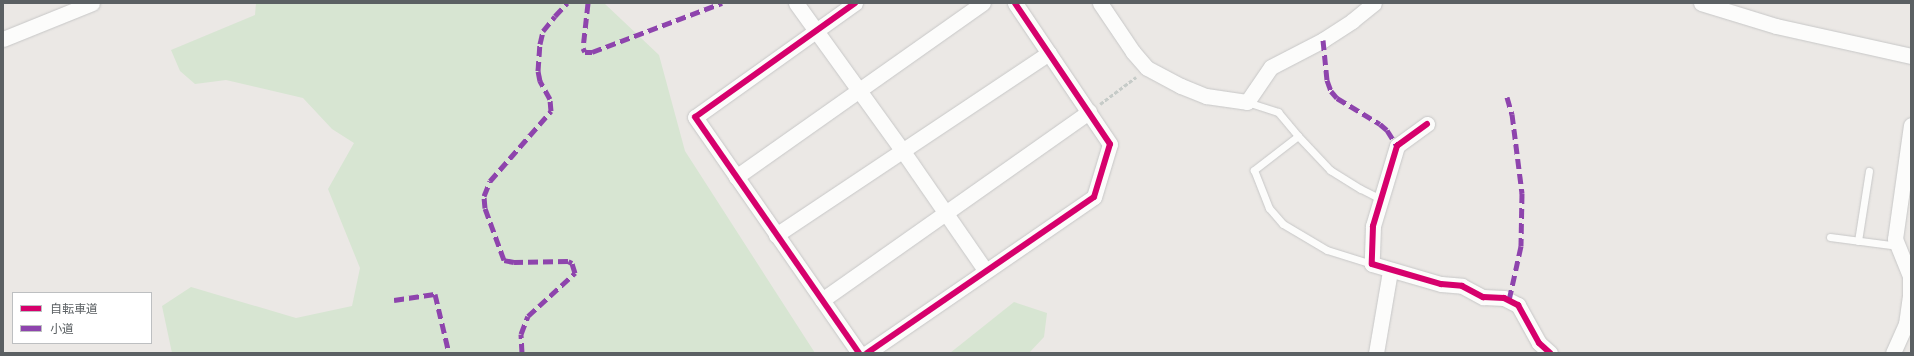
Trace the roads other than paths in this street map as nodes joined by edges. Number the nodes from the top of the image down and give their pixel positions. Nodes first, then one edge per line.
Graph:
1 (92, 3) edge
2 (796, 3) edge
3 (855, 3) edge
4 (983, 3) edge
5 (1015, 3) edge
6 (1100, 3) edge
7 (1374, 3) edge
8 (1701, 3) edge
9 (816, 31) junction
10 (3, 39) edge
11 (1049, 53) junction
12 (1911, 56) edge
13 (858, 91) junction
14 (1247, 102) junction
15 (1089, 112) junction
16 (1428, 124) dead end
17 (1911, 125) edge
18 (1298, 136) junction
19 (1910, 141) edge
20 (902, 150) junction
21 (1869, 171) dead end
22 (736, 178) junction
23 (1381, 199) junction
24 (945, 212) junction
25 (776, 235) junction
26 (1830, 238) dead end
27 (1858, 241) junction
28 (1898, 246) junction
29 (1372, 264) junction
30 (985, 270) junction
31 (1390, 270) junction
32 (822, 300) junction
33 (859, 353) edge
34 (867, 353) edge
35 (1376, 353) edge
36 (1550, 353) edge
37 (1893, 353) edge

1 - 10 street
2 - 9 street
3 - 9 street
4 - 13 street
5 - 11 street
6 - 14 street
7 - 14 street
8 - 12 street
9 - 13 street
9 - 22 street
11 - 15 street
11 - 20 street
13 - 20 street
13 - 22 street
14 - 18 lane
15 - 24 street
15 - 30 street
16 - 23 street
17 - 19 street
18 - 23 lane
18 - 29 lane
19 - 28 street
20 - 24 street
20 - 25 street
21 - 27 lane
22 - 25 street
23 - 29 street
24 - 30 street
24 - 32 street
25 - 32 street
26 - 27 lane
27 - 28 lane
28 - 37 street
29 - 31 street
30 - 34 street
31 - 35 street
31 - 36 street
32 - 33 street

